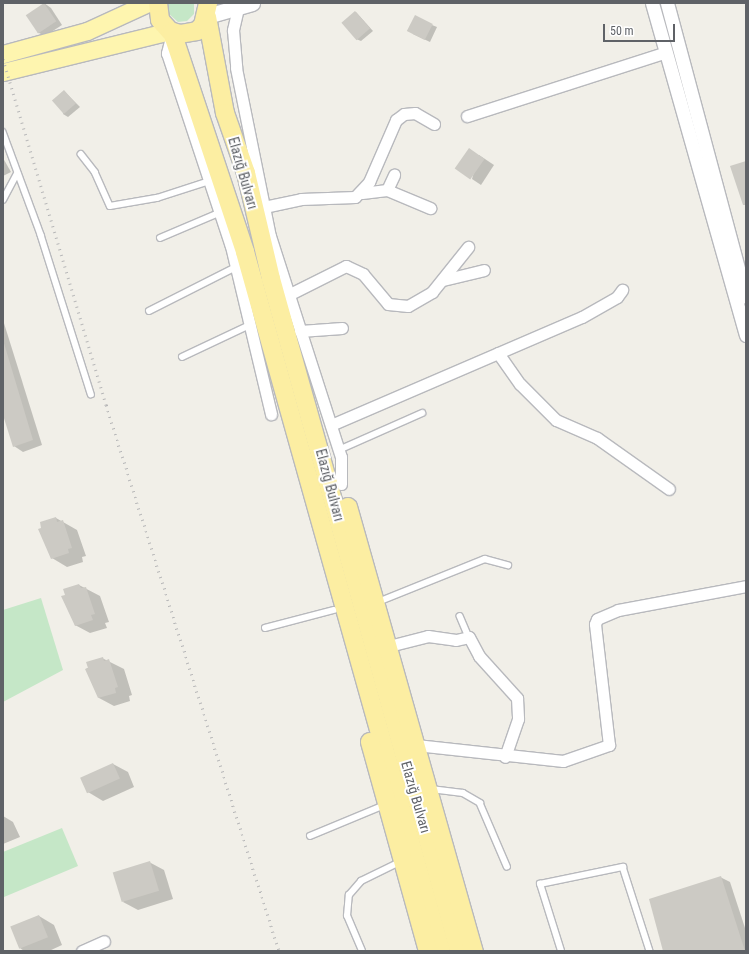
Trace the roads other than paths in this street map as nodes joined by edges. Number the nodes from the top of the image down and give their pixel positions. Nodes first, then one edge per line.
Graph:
1 (148, 3) edge
2 (158, 3) edge
3 (252, 3) edge
4 (652, 3) edge
5 (667, 3) edge
6 (238, 8) junction
7 (207, 12) edge
8 (171, 32) junction
9 (666, 52) junction
10 (3, 54) edge
11 (3, 72) edge
12 (467, 116) dead end
13 (434, 124) dead end
14 (3, 132) edge
15 (81, 154) dead end
16 (17, 174) junction
17 (394, 175) dead end
18 (212, 181) junction
19 (387, 190) junction
20 (362, 193) junction
21 (3, 200) edge
22 (264, 207) junction
23 (430, 208) dead end
24 (221, 212) junction
25 (160, 238) dead end
26 (468, 248) dead end
27 (236, 267) junction
28 (484, 270) dead end
29 (443, 280) junction
30 (622, 290) dead end
31 (288, 295) junction
32 (746, 297) edge
33 (149, 311) dead end
34 (250, 325) junction
35 (342, 328) dead end
36 (300, 331) junction
37 (746, 335) edge
38 (498, 353) junction
39 (182, 357) dead end
40 (91, 394) dead end
41 (305, 395) junction
42 (422, 413) dead end
43 (271, 414) dead end
44 (331, 425) junction
45 (339, 450) junction
46 (341, 484) junction
47 (669, 489) dead end
48 (312, 494) junction
49 (508, 565) dead end
50 (746, 586) edge
51 (377, 602) junction
52 (334, 610) junction
53 (460, 616) dead end
54 (264, 628) dead end
55 (469, 637) junction
56 (389, 646) junction
57 (416, 745) junction
58 (504, 757) junction
59 (428, 789) junction
60 (387, 805) junction
61 (310, 836) dead end
62 (403, 861) junction
63 (507, 866) dead end
64 (104, 941) dead end
65 (82, 951) edge
66 (362, 951) edge
67 (428, 951) edge
68 (441, 951) edge
69 (459, 951) edge
70 (474, 951) edge
71 (561, 951) edge
72 (650, 951) edge

1 - 10 main road
2 - 8 highway, Elazığ Bulvarı
3 - 6 main road
4 - 9 street
5 - 32 street
6 - 7 main road
6 - 22 street
7 - 8 highway
7 - 41 highway, Elazığ Bulvarı
8 - 11 main road
8 - 18 street
8 - 48 highway, Elazığ Bulvarı
9 - 12 street
9 - 37 street
13 - 20 street
14 - 16 lane
15 - 18 lane
16 - 21 lane
16 - 40 lane
17 - 19 street
18 - 24 street
19 - 20 street
19 - 23 street
20 - 22 street
22 - 31 street
24 - 25 lane
24 - 27 street
26 - 29 street
27 - 33 lane
27 - 34 street
28 - 29 street
29 - 31 street
30 - 38 street
31 - 36 street
34 - 39 lane
34 - 43 street
35 - 36 street
36 - 44 street
38 - 44 street
38 - 47 street
41 - 46 highway
41 - 69 highway, Elazığ Bulvarı
42 - 45 lane
44 - 45 street
45 - 46 street
46 - 51 highway
48 - 52 highway
48 - 68 highway, Elazığ Bulvarı
49 - 51 lane
50 - 58 street
51 - 56 highway
52 - 54 lane
52 - 60 highway
53 - 55 lane
55 - 56 street
55 - 58 street
56 - 57 highway
57 - 58 street
57 - 59 highway
59 - 63 lane
59 - 70 highway
60 - 61 lane
60 - 62 highway
62 - 66 lane
62 - 67 highway
64 - 65 street
71 - 72 lane

